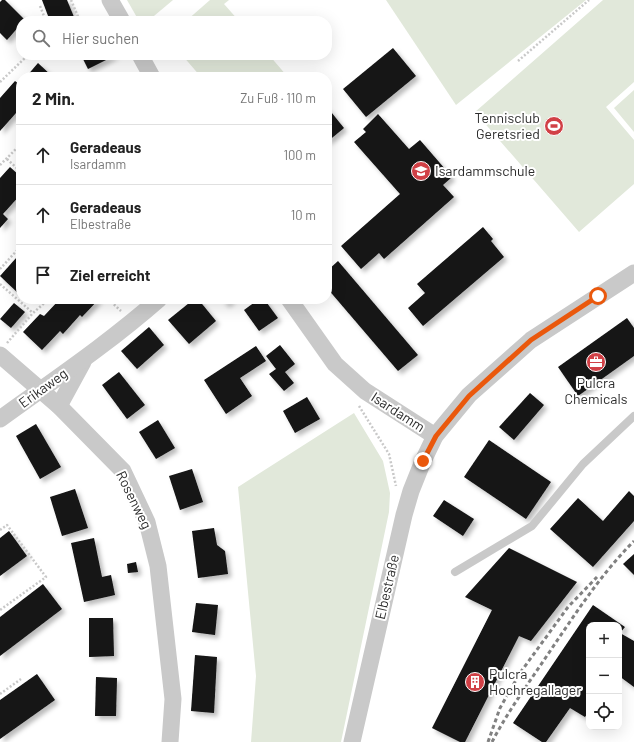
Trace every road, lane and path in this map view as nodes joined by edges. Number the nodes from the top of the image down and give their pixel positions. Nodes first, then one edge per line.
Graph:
1 (71, 0) edge
2 (110, 0) edge
3 (589, 0) edge
4 (40, 6) dead end
5 (44, 16) edge
6 (78, 16) edge
7 (119, 16) edge
8 (23, 60) edge
9 (143, 60) edge
10 (518, 61) dead end
11 (149, 72) edge
12 (0, 82) edge
13 (16, 149) edge
14 (7, 158) junction
15 (0, 165) edge
16 (16, 167) edge
17 (16, 251) edge
18 (0, 269) edge
19 (634, 273) edge
20 (0, 284) edge
21 (16, 298) edge
22 (23, 304) edge
23 (43, 304) edge
24 (153, 304) edge
25 (293, 304) edge
26 (33, 313) junction
27 (2, 350) edge
28 (86, 357) junction
29 (40, 390) junction
30 (359, 405) dead end
31 (59, 406) junction
32 (634, 416) edge
33 (0, 419) edge
34 (436, 436) junction
35 (396, 492) dead end
36 (0, 530) edge
37 (455, 572) dead end
38 (0, 610) edge
39 (21, 679) dead end
40 (0, 694) edge
41 (170, 742) edge
42 (352, 742) edge

1 - 6 path
2 - 7 street
3 - 10 path
4 - 5 path
8 - 12 path
9 - 11 street
13 - 14 path
14 - 15 path
14 - 16 path
17 - 18 path
19 - 34 street, Isardamm
20 - 21 path
22 - 26 path
23 - 26 path
24 - 28 street, Erikaweg
25 - 34 street, Isardamm
26 - 27 path
27 - 29 street, Rosenweg
28 - 29 street, Erikaweg
28 - 31 street, Erikaweg
29 - 31 street, Rosenweg
29 - 33 street, Erikaweg
30 - 35 path
31 - 41 street, Rosenweg
32 - 37 lane
34 - 42 street, Elbestraße
36 - 38 path
39 - 40 path

